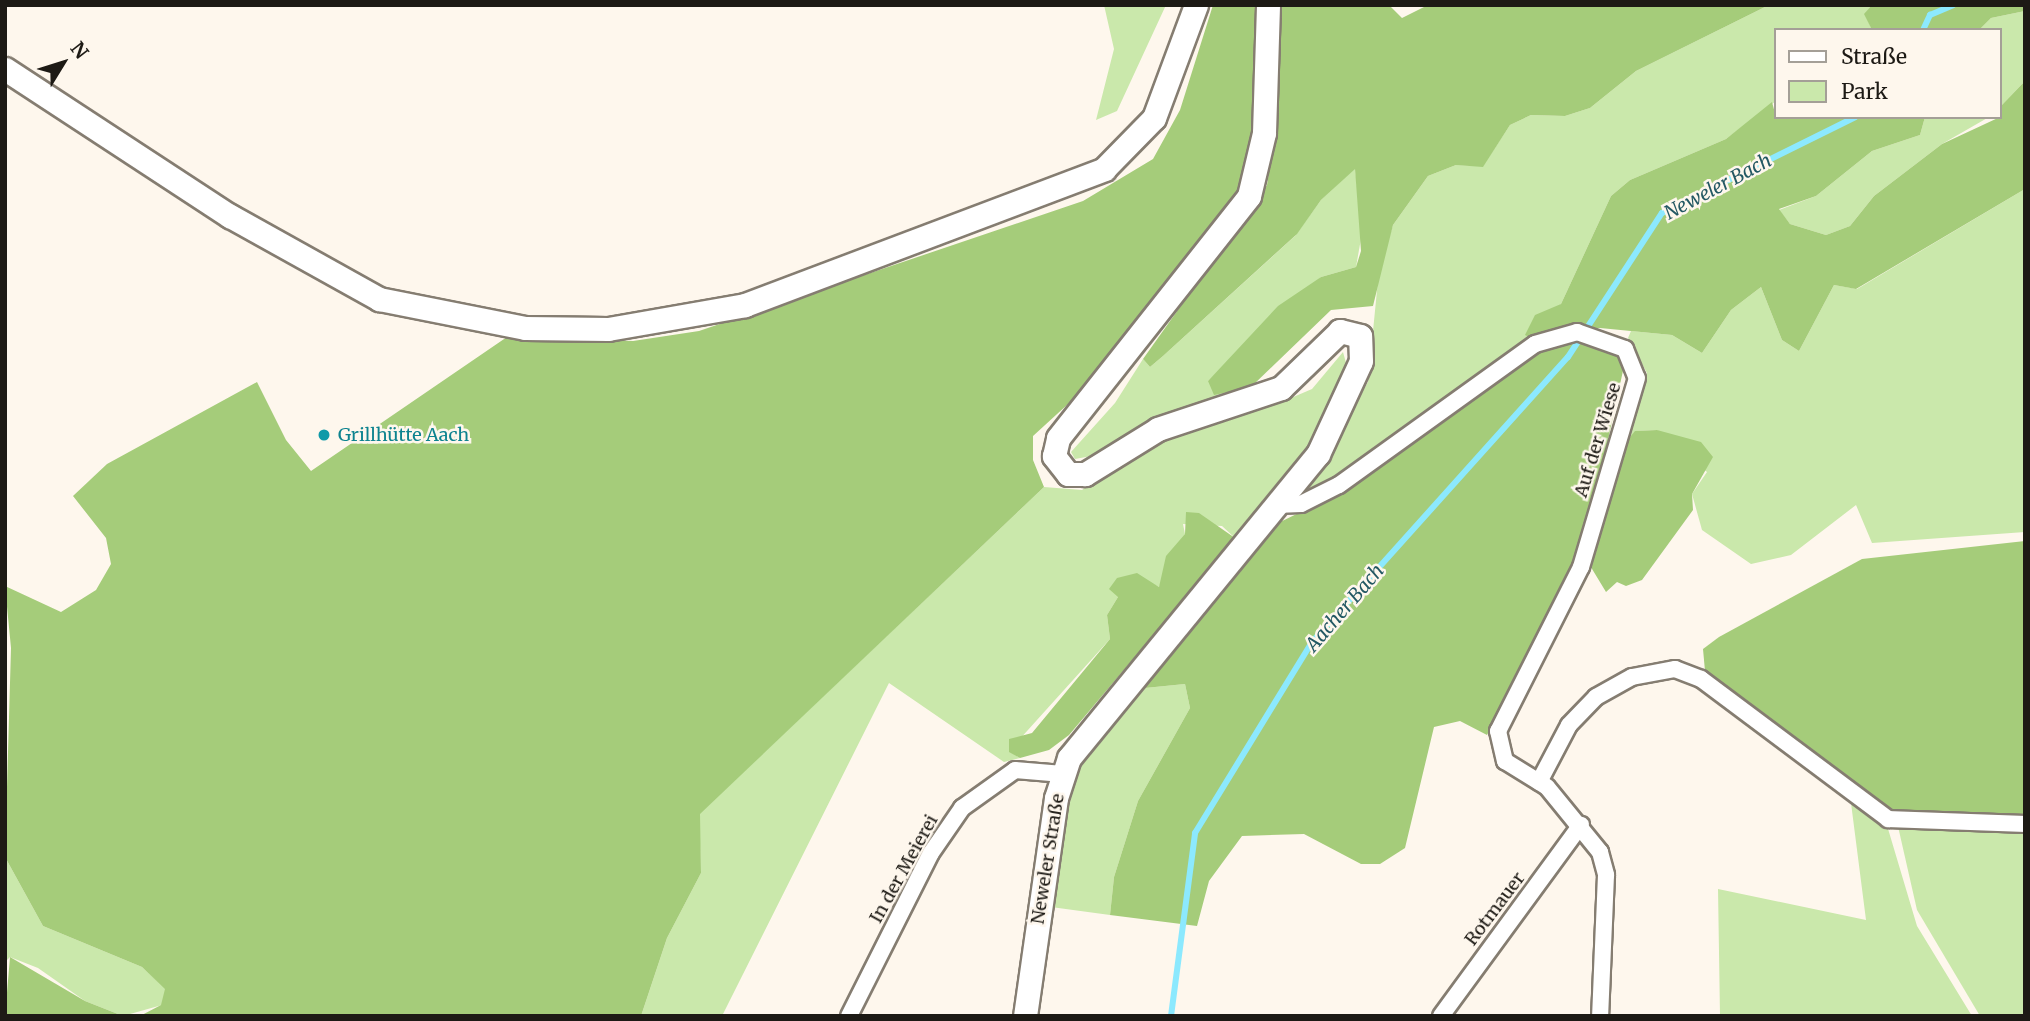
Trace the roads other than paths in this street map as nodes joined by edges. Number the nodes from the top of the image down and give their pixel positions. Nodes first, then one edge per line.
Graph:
1 (1196, 5) edge
2 (1268, 5) edge
3 (5, 69) edge
4 (1276, 505) junction
5 (1063, 774) junction
6 (1539, 782) junction
7 (2025, 824) edge
8 (1581, 825) junction
9 (849, 1016) edge
10 (1025, 1016) edge
11 (1441, 1016) edge
12 (1600, 1016) edge

1 - 3 main road
2 - 4 main road, Neweler Straße
4 - 5 main road, Neweler Straße
4 - 6 street, Auf der Wiese
5 - 9 street, In der Meierei
5 - 10 main road, Neweler Straße
6 - 7 street
6 - 8 street, Auf der Wiese
8 - 11 street, Rotmauer
8 - 12 street, Auf der Wiese

